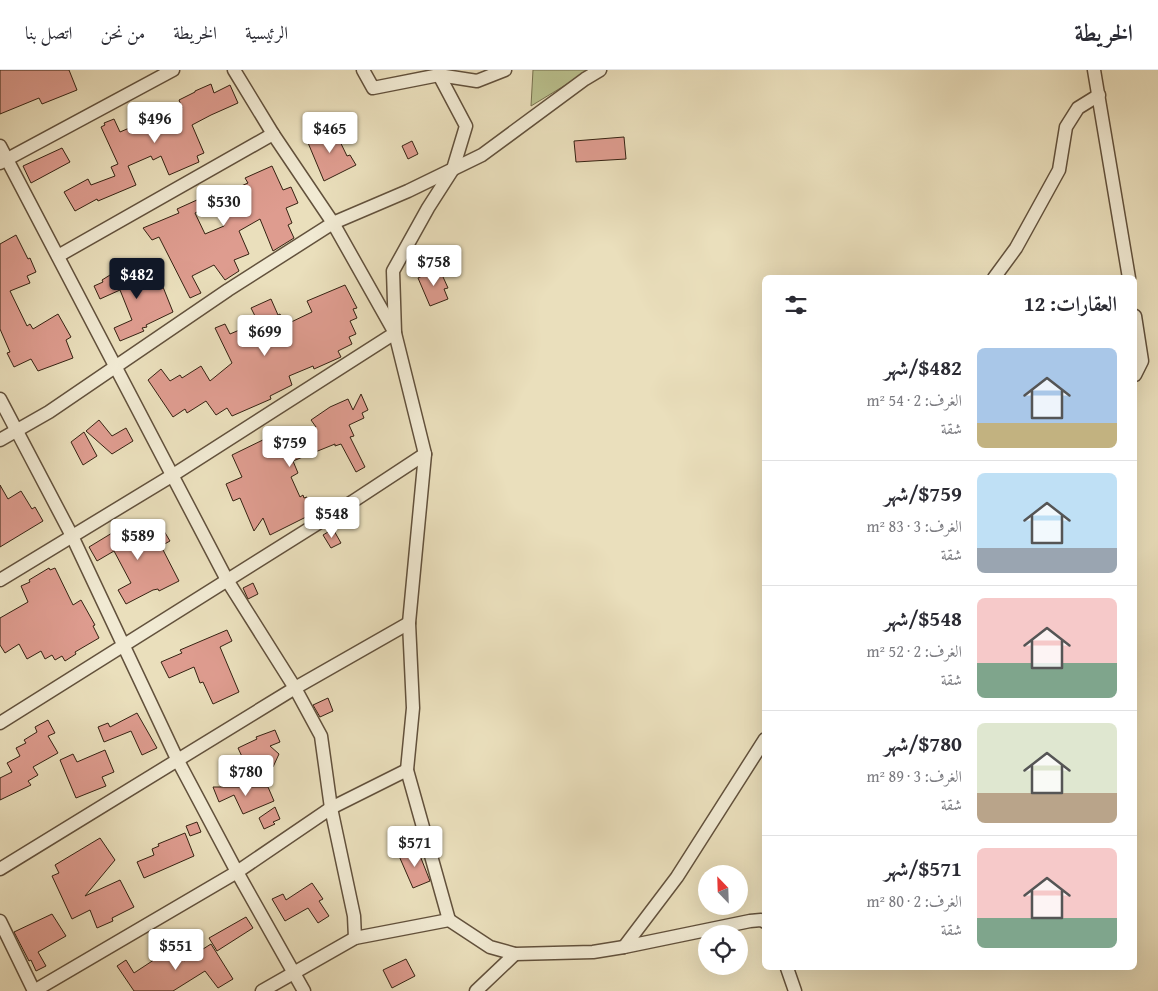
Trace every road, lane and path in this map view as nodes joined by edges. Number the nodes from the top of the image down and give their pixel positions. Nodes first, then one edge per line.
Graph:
1 (173, 70) edge
2 (234, 70) edge
3 (363, 70) edge
4 (505, 70) edge
5 (600, 70) edge
6 (1094, 70) edge
7 (439, 75) junction
8 (1099, 95) junction
9 (273, 134) junction
10 (0, 146) edge
11 (3, 161) edge
12 (453, 169) junction
13 (334, 223) junction
14 (58, 256) junction
15 (996, 275) edge
16 (1129, 275) edge
17 (1137, 329) edge
18 (395, 333) junction
19 (115, 367) junction
20 (1137, 371) edge
21 (0, 399) edge
22 (17, 431) junction
23 (0, 440) edge
24 (425, 454) junction
25 (173, 475) junction
26 (72, 536) junction
27 (0, 580) edge
28 (227, 580) junction
29 (409, 623) junction
30 (123, 645) junction
31 (295, 688) junction
32 (0, 723) edge
33 (762, 744) edge
34 (177, 759) junction
35 (407, 770) junction
36 (331, 808) junction
37 (0, 869) edge
38 (237, 872) junction
39 (0, 920) edge
40 (449, 920) junction
41 (762, 920) edge
42 (355, 938) junction
43 (624, 947) junction
44 (515, 954) junction
45 (788, 970) edge
46 (293, 973) junction
47 (34, 991) edge
48 (262, 991) edge
49 (304, 991) edge
50 (476, 991) edge
51 (795, 991) edge

1 - 11 street
2 - 9 street
3 - 7 street
4 - 7 street
5 - 12 street
6 - 8 street
7 - 12 street
8 - 15 street
8 - 16 street
9 - 13 street
9 - 14 street
10 - 11 street
11 - 14 street
12 - 13 street
12 - 18 street
13 - 18 street
13 - 19 street
14 - 19 street
17 - 20 street
18 - 24 street
18 - 25 street
19 - 22 street
19 - 25 street
21 - 22 street
22 - 23 street
22 - 26 street
24 - 28 street
24 - 29 street
25 - 26 street
25 - 28 street
26 - 27 street
26 - 30 street
28 - 30 street
28 - 31 street
29 - 31 street
29 - 35 street
30 - 32 street
30 - 34 street
31 - 34 street
31 - 36 street
33 - 43 street
34 - 37 street
34 - 38 street
35 - 36 street
35 - 40 street
36 - 38 street
36 - 42 street
38 - 46 street
38 - 47 street
39 - 47 street
40 - 42 street
40 - 44 street
41 - 43 street
42 - 46 street
43 - 44 street
44 - 50 street
45 - 51 street
46 - 48 street
46 - 49 street

